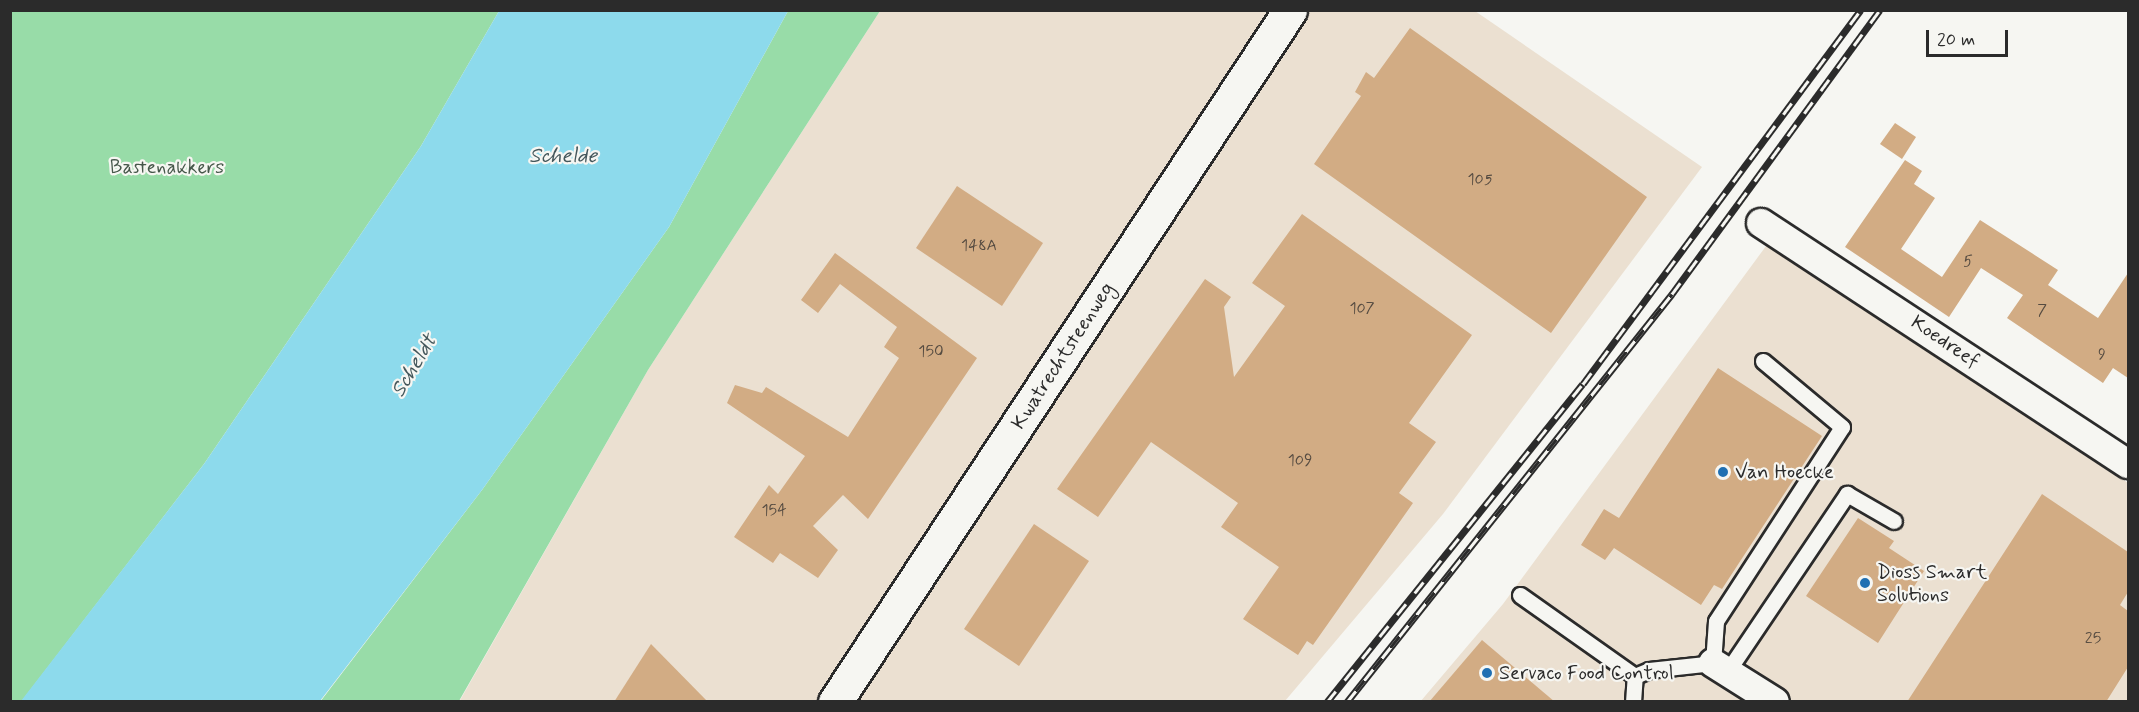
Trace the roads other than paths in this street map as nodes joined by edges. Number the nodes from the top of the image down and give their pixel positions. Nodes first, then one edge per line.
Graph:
1 (1290, 10) edge
2 (1761, 223) dead end
3 (1763, 361) dead end
4 (2128, 464) edge
5 (1893, 521) dead end
6 (1520, 595) dead end
7 (1720, 667) junction
8 (1635, 676) junction
9 (835, 702) edge
10 (1633, 702) edge
11 (1775, 702) edge

1 - 9 street, Kwatrechtsteenweg
2 - 4 street, Koedreef
3 - 7 lane
5 - 7 lane
6 - 8 lane
7 - 8 lane
7 - 11 street
8 - 10 lane

